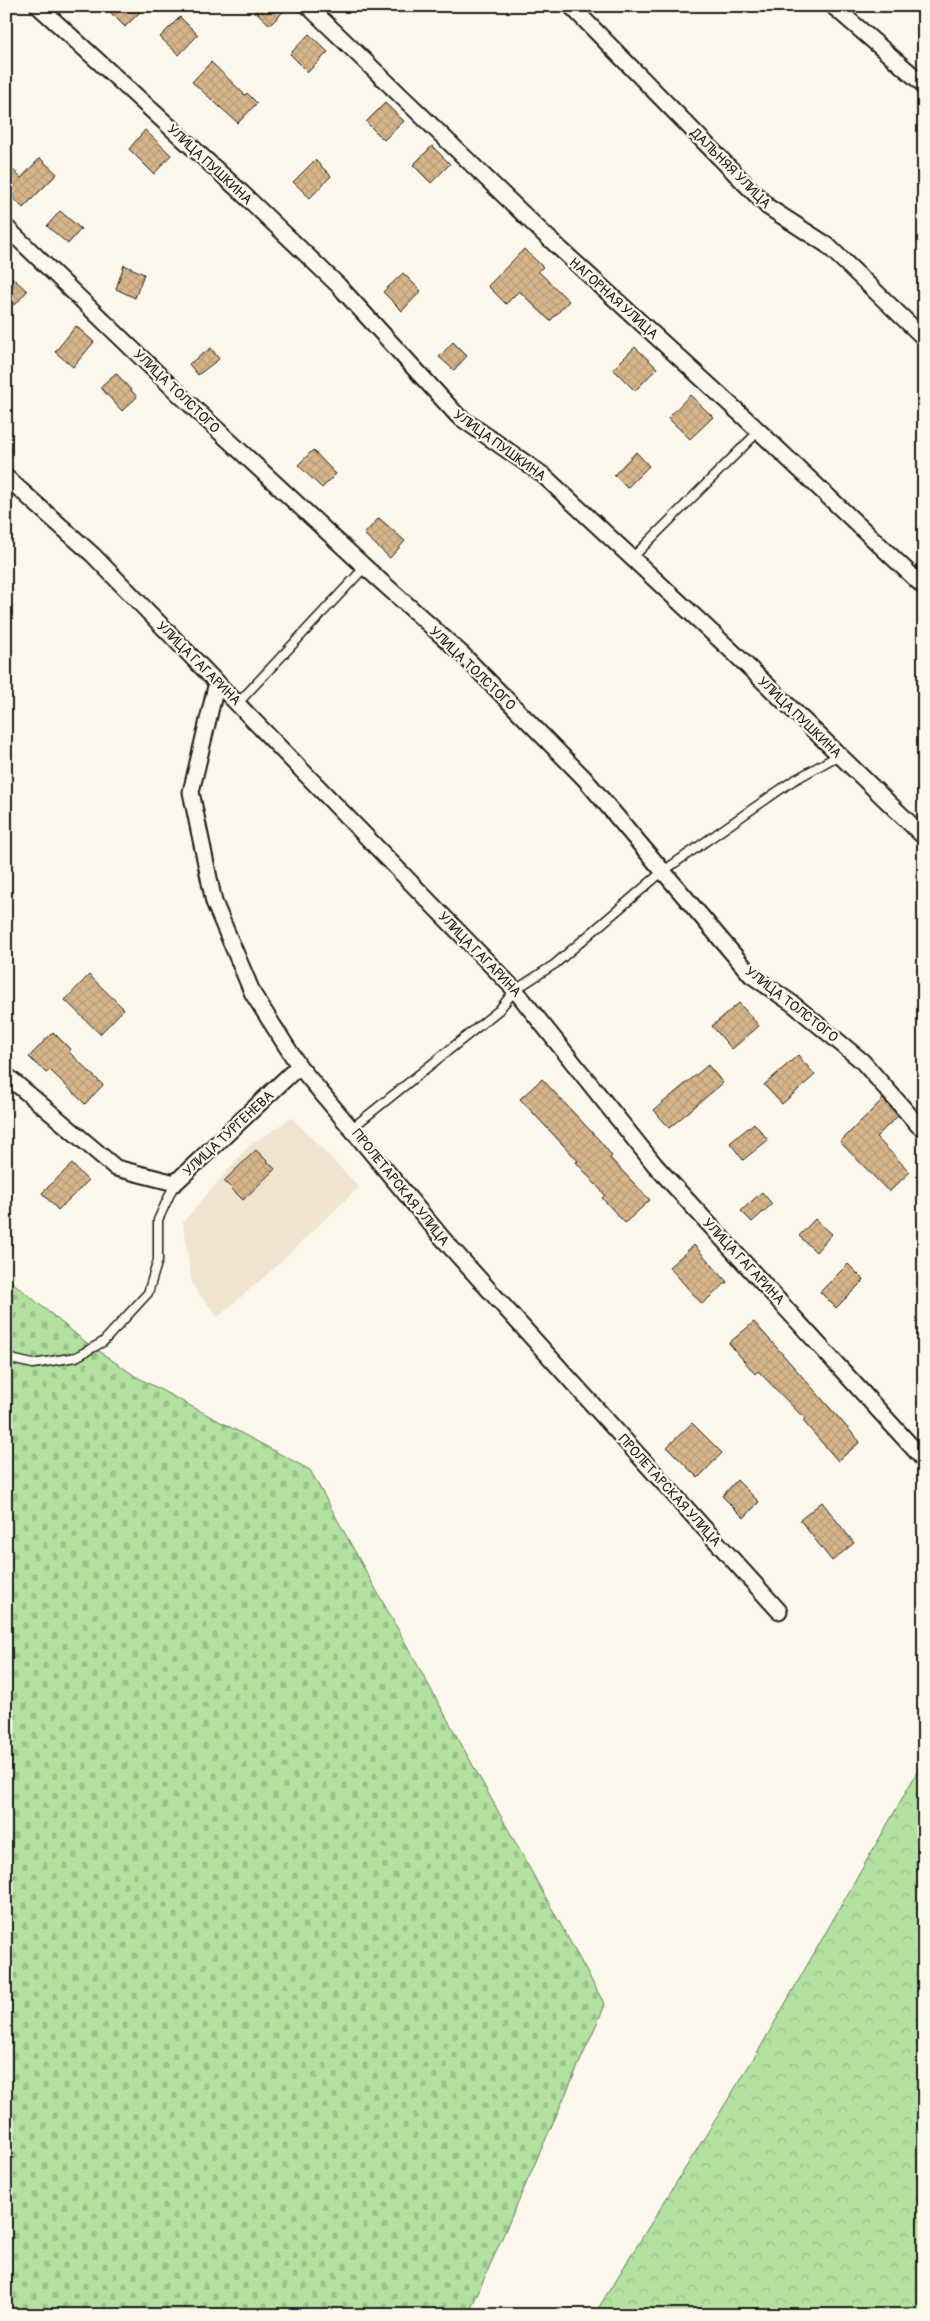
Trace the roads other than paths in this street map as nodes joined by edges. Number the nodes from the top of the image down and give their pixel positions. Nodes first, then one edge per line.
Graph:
1 (38, 6) edge
2 (308, 6) edge
3 (571, 6) edge
4 (833, 6) edge
5 (924, 85) edge
6 (6, 227) edge
7 (924, 338) edge
8 (758, 431) junction
9 (6, 477) edge
10 (631, 559) junction
11 (365, 567) junction
12 (924, 587) edge
13 (217, 682) junction
14 (239, 702) junction
15 (839, 755) junction
16 (924, 837) edge
17 (662, 872) junction
18 (515, 990) junction
19 (299, 1066) junction
20 (6, 1075) edge
21 (919, 1126) dead end
22 (352, 1128) junction
23 (175, 1183) junction
24 (6, 1358) edge
25 (924, 1460) edge
26 (779, 1611) dead end

1 - 10 street, УЛИЦА ПУШКИНА
2 - 8 street, НАГОРНАЯ УЛИЦА
3 - 7 street, ДАЛЬНЯЯ УЛИЦА
4 - 5 street
6 - 11 street, УЛИЦА ТОЛСТОГО
8 - 10 lane
8 - 12 street, НАГОРНАЯ УЛИЦА
9 - 13 street, УЛИЦА ГАГАРИНА
10 - 15 street, УЛИЦА ПУШКИНА
11 - 14 lane
11 - 17 street, УЛИЦА ТОЛСТОГО
13 - 14 street, УЛИЦА ГАГАРИНА
13 - 19 street, ПРОЛЕТАРСКАЯ УЛИЦА
14 - 18 street, УЛИЦА ГАГАРИНА
15 - 16 street, УЛИЦА ПУШКИНА
15 - 17 lane
17 - 18 lane
17 - 21 street, УЛИЦА ТОЛСТОГО
18 - 22 lane
18 - 25 street, УЛИЦА ГАГАРИНА
19 - 22 street, ПРОЛЕТАРСКАЯ УЛИЦА
19 - 23 street, УЛИЦА ТУРГЕНЕВА
20 - 23 street, УЛИЦА ТУРГЕНЕВА
22 - 26 street, ПРОЛЕТАРСКАЯ УЛИЦА
23 - 24 lane

